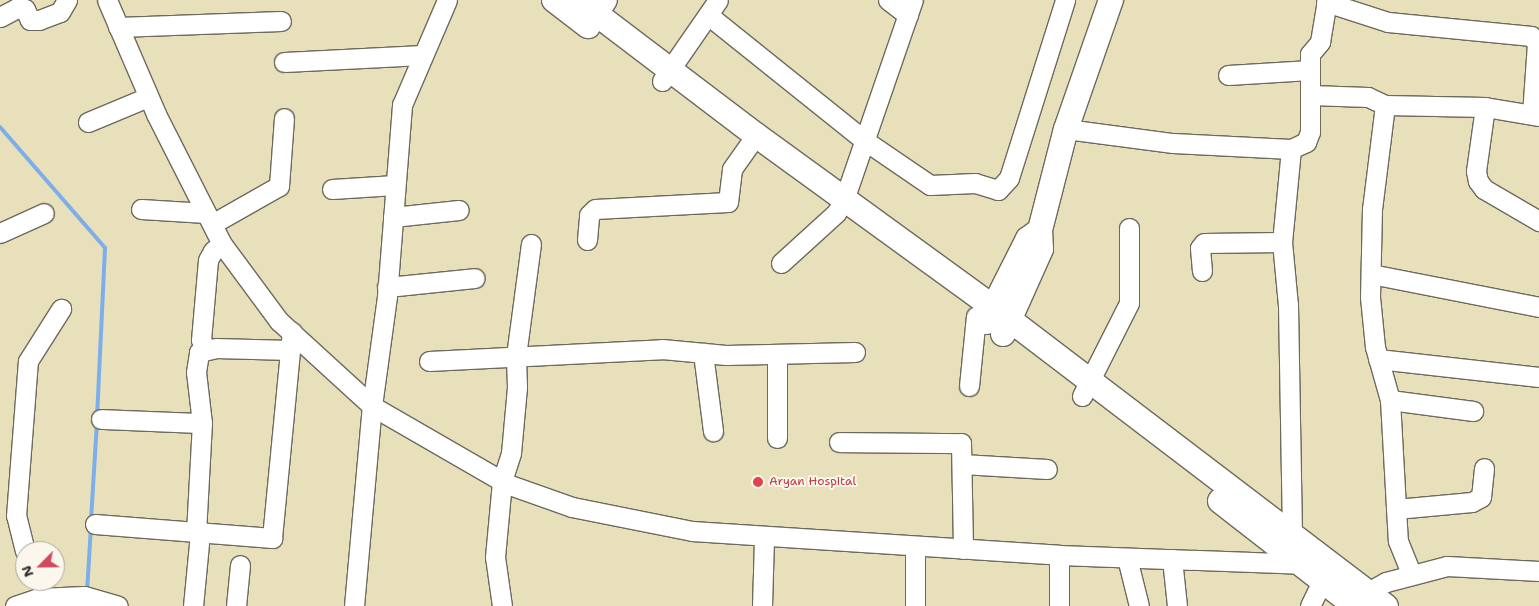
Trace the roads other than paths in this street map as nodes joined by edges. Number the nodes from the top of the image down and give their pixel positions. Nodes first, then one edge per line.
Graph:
1 (67, 0) edge
2 (107, 0) edge
3 (447, 0) edge
4 (888, 0) edge
5 (1065, 0) edge
6 (1111, 0) edge
7 (1326, 1) edge
8 (565, 2) edge
9 (713, 7) edge
10 (911, 7) edge
11 (598, 14) edge
12 (0, 17) edge
13 (281, 21) dead end
14 (118, 27) junction
15 (423, 55) junction
16 (284, 62) dead end
17 (1310, 70) junction
18 (666, 75) junction
19 (1228, 75) dead end
20 (1310, 95) junction
21 (148, 96) junction
22 (1386, 104) junction
23 (1485, 107) junction
24 (1535, 115) edge
25 (284, 118) dead end
26 (88, 122) dead end
27 (1066, 129) junction
28 (864, 140) junction
29 (751, 141) junction
30 (1291, 149) junction
31 (396, 184) junction
32 (332, 189) dead end
33 (840, 207) junction
34 (141, 210) dead end
35 (459, 210) dead end
36 (44, 213) dead end
37 (393, 217) junction
38 (209, 218) junction
39 (1539, 221) edge
40 (1129, 228) dead end
41 (0, 233) edge
42 (587, 240) dead end
43 (1282, 242) junction
44 (222, 244) junction
45 (531, 244) dead end
46 (781, 264) dead end
47 (1202, 271) dead end
48 (1371, 274) junction
49 (475, 278) dead end
50 (387, 287) junction
51 (1539, 307) edge
52 (61, 309) dead end
53 (994, 320) junction
54 (291, 341) junction
55 (206, 350) junction
56 (855, 352) dead end
57 (703, 353) junction
58 (777, 354) junction
59 (516, 356) junction
60 (1378, 359) junction
61 (429, 361) dead end
62 (1539, 377) edge
63 (969, 386) dead end
64 (1086, 389) junction
65 (1390, 400) junction
66 (372, 406) junction
67 (1473, 410) dead end
68 (101, 419) dead end
69 (202, 423) junction
70 (713, 431) dead end
71 (777, 438) dead end
72 (839, 442) dead end
73 (962, 464) junction
74 (1484, 468) dead end
75 (1047, 469) dead end
76 (502, 481) junction
77 (1396, 509) junction
78 (95, 524) dead end
79 (198, 533) junction
80 (764, 538) junction
81 (22, 541) edge
82 (916, 546) junction
83 (962, 549) junction
84 (1296, 551) junction
85 (1058, 555) junction
86 (1127, 558) junction
87 (1172, 559) junction
88 (240, 565) dead end
89 (1327, 568) junction
90 (1539, 571) edge
91 (1411, 573) junction
92 (38, 595) edge
93 (1357, 600) edge
94 (15, 606) edge
95 (118, 606) edge
96 (193, 606) edge
97 (236, 606) edge
98 (354, 606) edge
99 (502, 606) edge
100 (762, 606) edge
101 (915, 606) edge
102 (1059, 606) edge
103 (1139, 606) edge
104 (1177, 606) edge
105 (1310, 606) edge
106 (1386, 606) edge

1 - 12 street
2 - 14 street
3 - 15 street
4 - 10 street
5 - 28 street
6 - 27 main road
7 - 17 street
7 - 24 street
8 - 11 main road
9 - 18 street
9 - 28 street
10 - 28 street
11 - 18 main road
13 - 14 street
14 - 21 street
15 - 16 street
15 - 31 street
17 - 19 street
17 - 20 street
18 - 29 main road
20 - 22 street
20 - 30 street
21 - 26 street
21 - 38 street
22 - 23 street
22 - 48 street
23 - 24 street
23 - 39 street
25 - 38 street
27 - 30 street
27 - 53 main road
28 - 33 street
29 - 33 main road
29 - 42 street
30 - 43 street
31 - 32 street
31 - 37 street
33 - 46 street
33 - 53 main road
34 - 38 street
35 - 37 street
36 - 41 street
37 - 50 street
38 - 44 street
40 - 64 street
43 - 47 street
43 - 84 street
44 - 54 street
44 - 55 street
45 - 59 street
48 - 51 street
48 - 60 street
49 - 50 street
50 - 66 street
52 - 81 street
53 - 63 street
53 - 64 main road
54 - 55 street
54 - 66 street
54 - 79 street
55 - 69 street
56 - 58 street
57 - 58 street
57 - 59 street
57 - 70 street
58 - 71 street
59 - 61 street
59 - 76 street
60 - 62 street
60 - 65 street
64 - 84 main road
65 - 67 street
65 - 77 street
66 - 76 street
66 - 98 street
68 - 69 street
69 - 79 street
72 - 73 street
73 - 75 street
73 - 83 street
74 - 77 street
76 - 80 street
76 - 99 street
77 - 91 street
78 - 79 street
79 - 96 street
80 - 82 street
80 - 100 street
82 - 83 street
82 - 101 street
83 - 85 street
84 - 87 street
84 - 89 main road
84 - 89 main road
85 - 86 street
85 - 102 street
86 - 87 street
86 - 103 street
87 - 104 street
88 - 97 street
89 - 93 main road
89 - 105 street
90 - 91 street
91 - 93 street
92 - 94 street
92 - 95 street
93 - 106 main road

